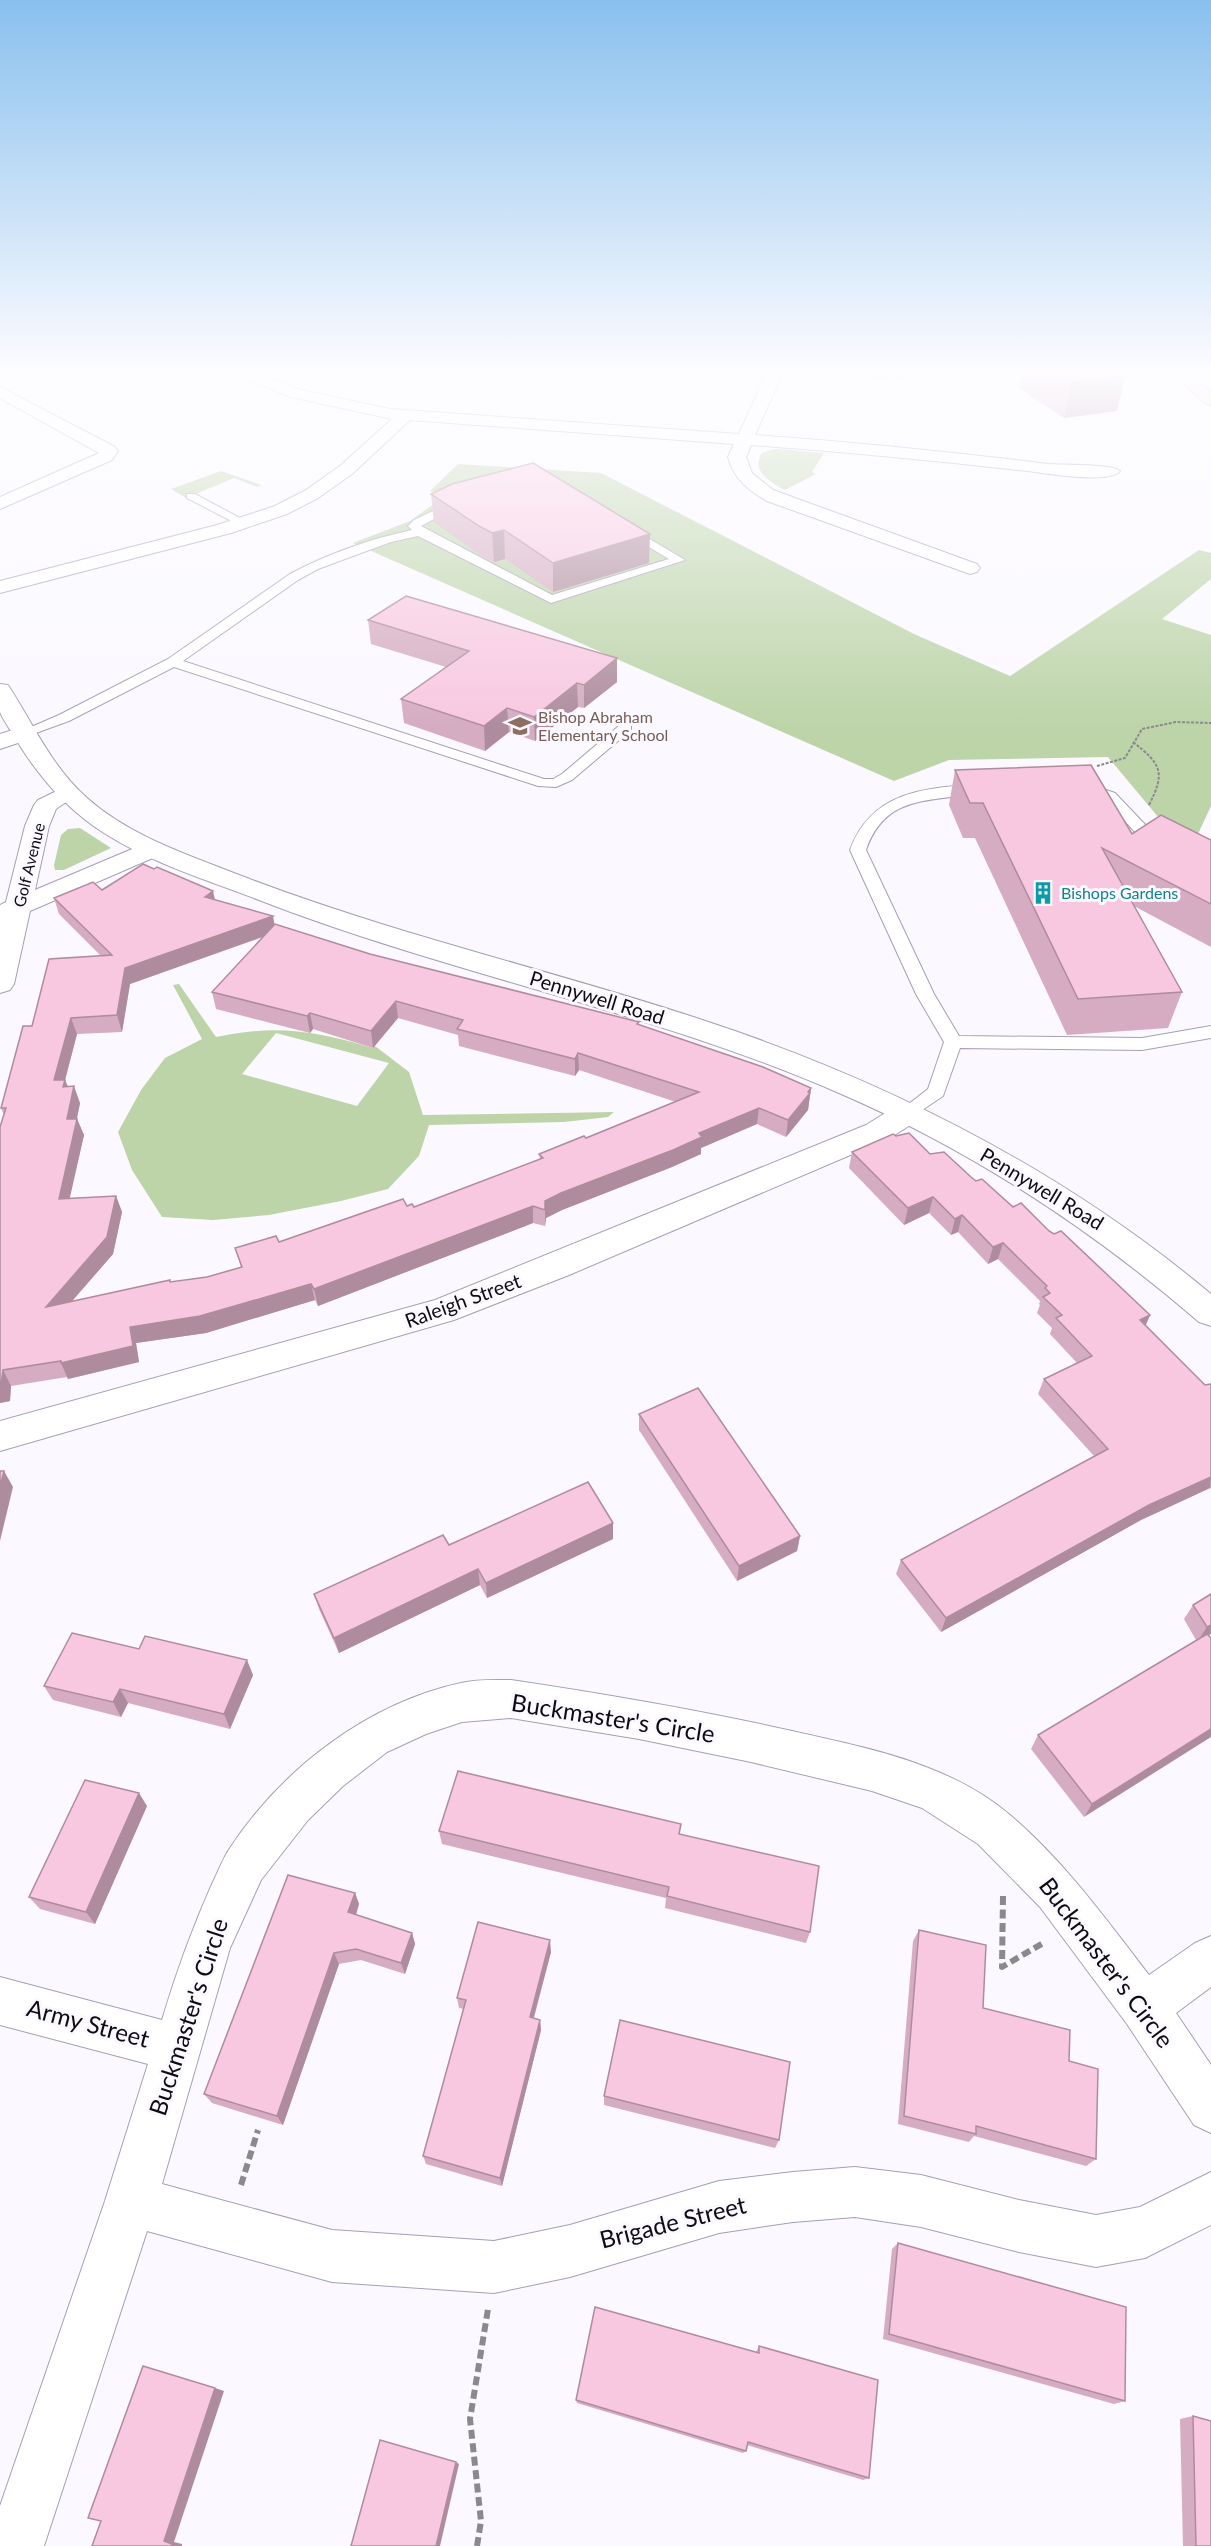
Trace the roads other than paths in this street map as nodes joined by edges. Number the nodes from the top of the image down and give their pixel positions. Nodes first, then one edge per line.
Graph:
1 (29, 491) edge
2 (317, 491) edge
3 (762, 491) edge
4 (191, 496) dead end
5 (474, 498) edge
6 (0, 504) edge
7 (612, 521) edge
8 (245, 524) junction
9 (420, 532) junction
10 (970, 568) dead end
11 (0, 587) edge
12 (172, 662) junction
13 (0, 690) edge
14 (626, 727) dead end
15 (11, 738) edge
16 (1065, 784) edge
17 (999, 787) edge
18 (67, 793) junction
19 (153, 849) junction
20 (1211, 872) edge
21 (9, 910) edge
22 (0, 984) edge
23 (1211, 1032) edge
24 (953, 1042) junction
25 (906, 1114) junction
26 (1211, 1313) edge
27 (0, 1436) edge
28 (1211, 1959) edge
29 (0, 2001) edge
30 (1144, 2007) junction
31 (176, 2048) junction
32 (1211, 2108) edge
33 (1211, 2198) edge
34 (131, 2201) junction
35 (15, 2546) edge

1 - 6 street
2 - 8 street
3 - 10 street
4 - 8 lane
5 - 9 lane
7 - 9 lane
8 - 11 street
9 - 12 lane
12 - 14 lane
12 - 15 lane
13 - 15 street, Pennywell Road
15 - 18 street, Pennywell Road
16 - 20 lane
17 - 24 lane
18 - 19 street, Pennywell Road
18 - 21 street, Golf Avenue
19 - 21 street
19 - 25 street, Pennywell Road
21 - 22 street, Golf Avenue
23 - 24 lane
24 - 25 lane
25 - 26 street, Pennywell Road
25 - 27 street, Raleigh Street
28 - 30 street
29 - 31 street, Army Street
30 - 31 street, Buckmaster's Circle
30 - 32 street, Buckmaster's Circle
31 - 34 street, Buckmaster's Circle
33 - 34 street, Brigade Street
34 - 35 street, Buckmaster's Circle

